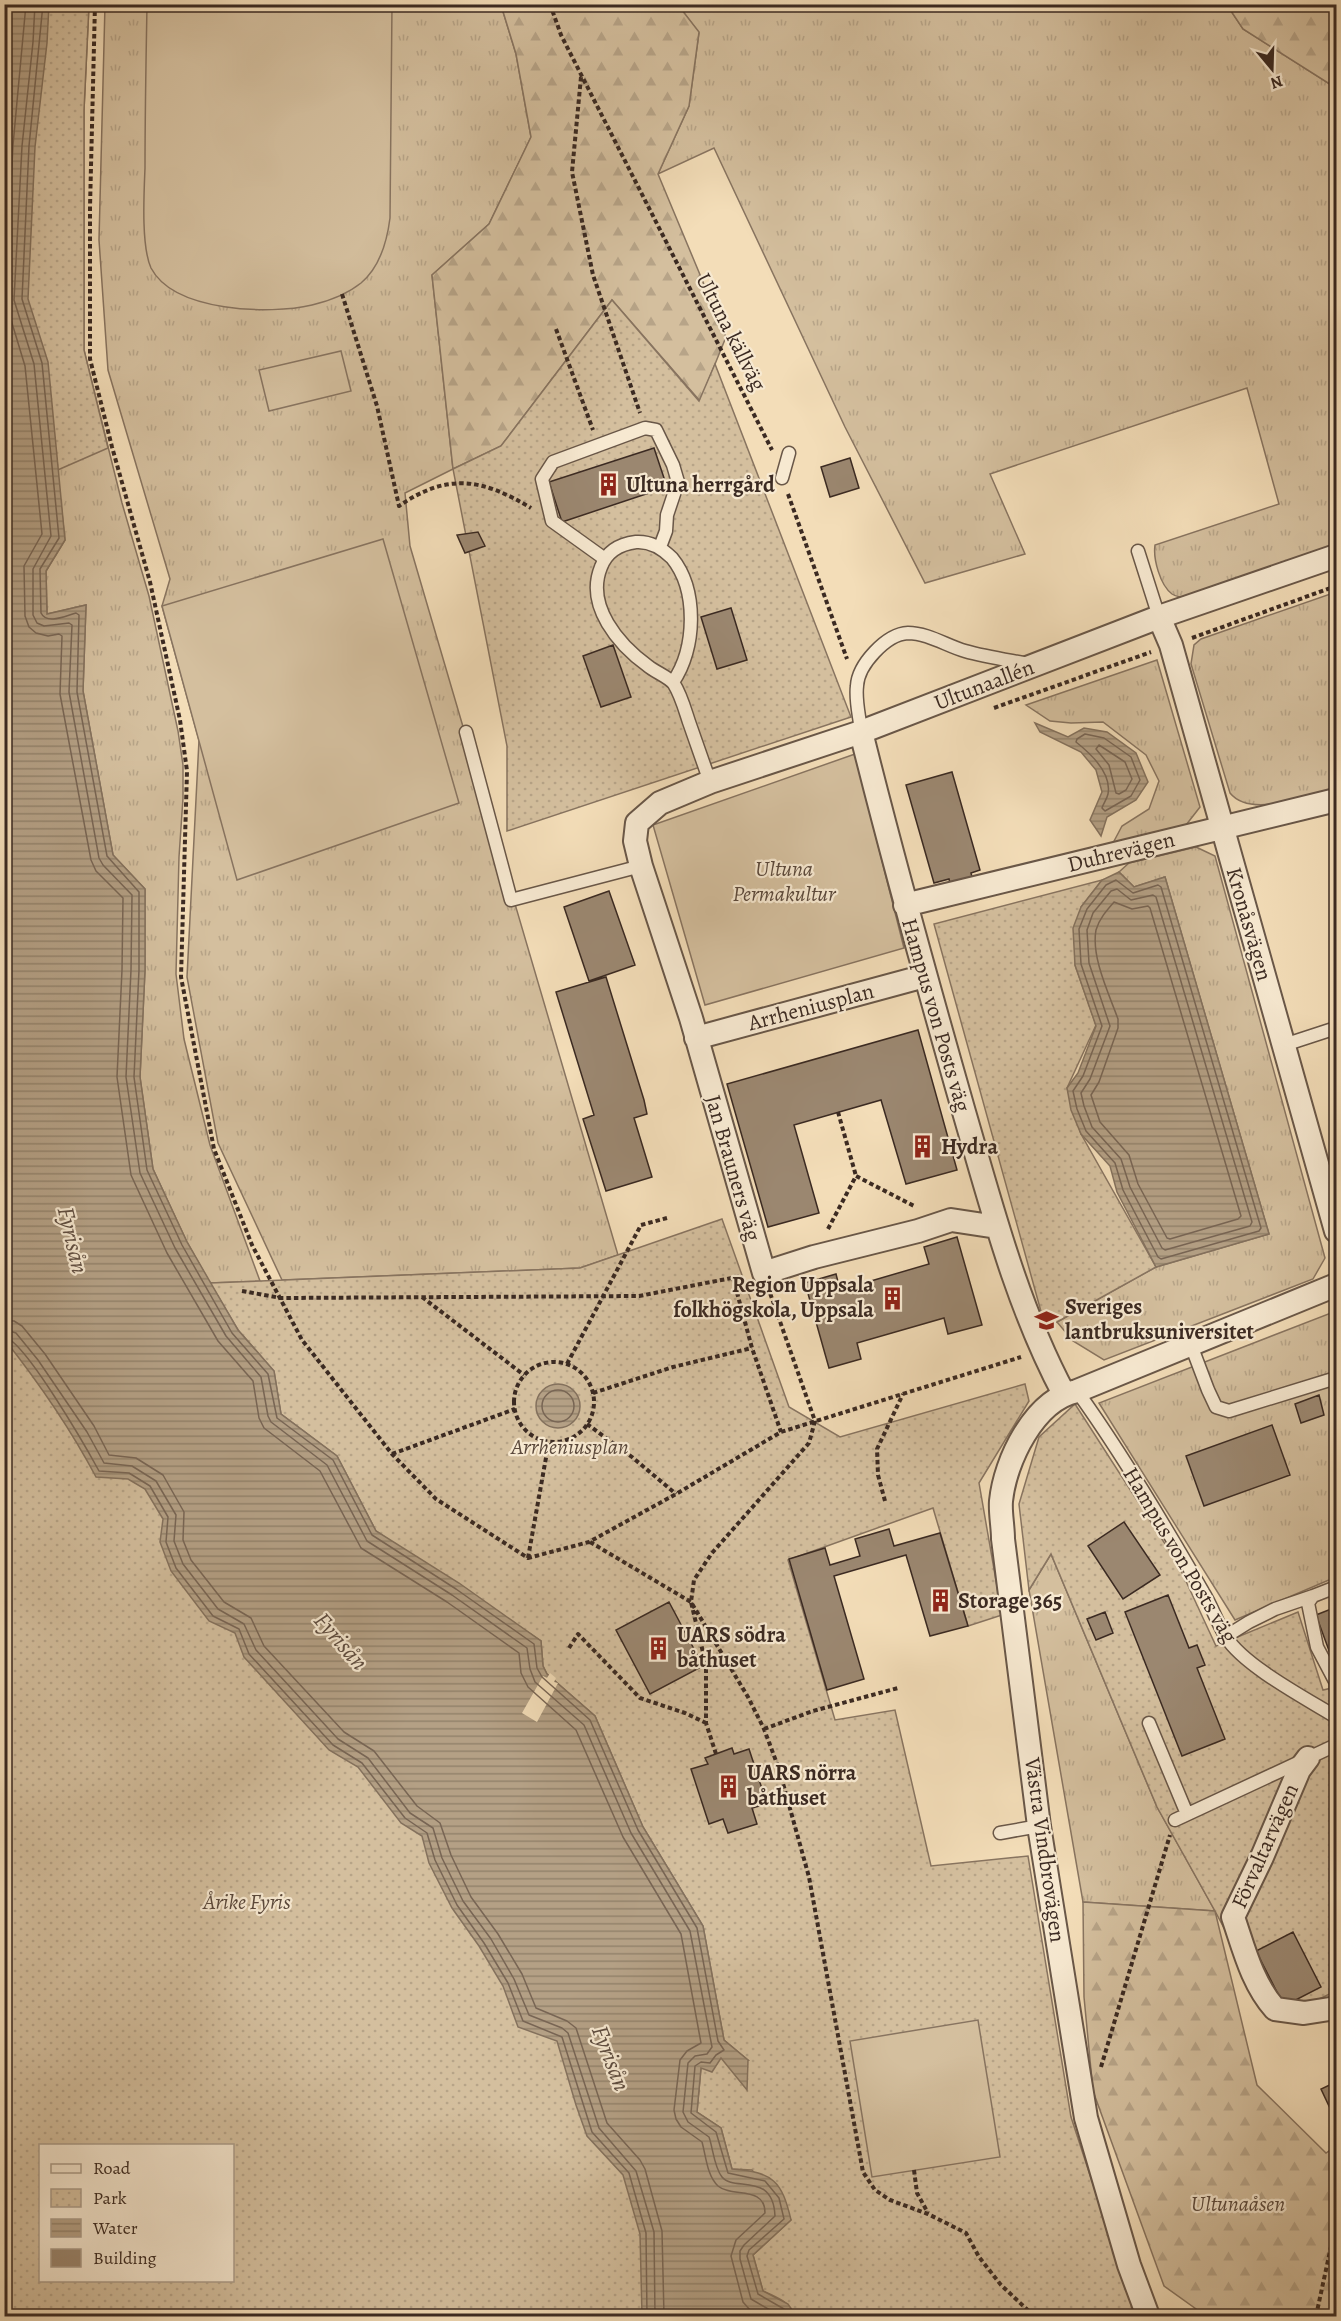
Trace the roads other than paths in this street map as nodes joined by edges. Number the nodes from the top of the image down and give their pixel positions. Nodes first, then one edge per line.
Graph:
1 (789, 453) dead end
2 (782, 478) road end
3 (660, 547) junction
4 (1138, 551) dead end
5 (1336, 556) edge
6 (605, 558) junction
7 (1159, 617) junction
8 (1036, 666) junction
9 (673, 682) junction
10 (466, 732) dead end
11 (861, 732) junction
12 (710, 782) junction
13 (1336, 800) edge
14 (637, 823) joint
15 (1222, 828) junction
16 (641, 866) junction
17 (905, 905) junction
18 (925, 976) junction
19 (1336, 1028) edge
20 (696, 1038) junction
21 (1284, 1045) junction
22 (1330, 1180) edge
23 (997, 1227) junction
24 (1336, 1231) edge
25 (1336, 1285) edge
26 (1191, 1345) junction
27 (1336, 1378) edge
28 (1070, 1392) junction
29 (1336, 1587) edge
30 (1313, 1596) junction
31 (1225, 1637) junction
32 (1336, 1689) edge
33 (1333, 1715) edge
34 (1149, 1723) dead end
35 (1336, 1745) edge
36 (1308, 1758) junction
37 (1187, 1815) junction
38 (1174, 1820) road end
39 (1039, 1826) junction
40 (1000, 1833) dead end
41 (1336, 2008) edge
42 (1148, 2316) edge

1 - 2 lane
3 - 6 lane
3 - 6 lane
3 - 9 lane
4 - 7 lane
5 - 7 street, Ultunaallén
6 - 9 lane
7 - 8 street, Ultunaallén
7 - 15 street, Kronåsvägen
8 - 11 street, Ultunaallén
8 - 11 lane
9 - 12 lane
10 - 16 lane
11 - 12 street, Ultunaallén
11 - 17 street, Hampus von Posts väg
12 - 14 street, Ultunaallén
13 - 15 street, Duhrevägen
14 - 16 street, Jan Brauners väg
15 - 17 street, Duhrevägen
15 - 21 street, Kronåsvägen
16 - 20 street, Jan Brauners väg
17 - 18 street, Hampus von Posts väg
18 - 20 street, Arrheniusplan
18 - 23 street, Hampus von Posts väg
19 - 21 lane
20 - 23 street, Jan Brauners väg
21 - 22 street, Kronåsvägen
22 - 24 street, Kronåsvägen
23 - 28 street, Hampus von Posts väg
25 - 26 street, Västra Vindbrovägen
26 - 27 lane
26 - 28 street, Västra Vindbrovägen
28 - 31 lane, Hampus von Posts väg
28 - 39 street, Västra Vindbrovägen
29 - 30 lane
30 - 31 lane
30 - 32 lane
31 - 33 lane, Hampus von Posts väg
32 - 33 lane
34 - 37 lane
35 - 36 lane
36 - 37 lane
36 - 41 street, Förvaltarvägen
37 - 38 lane
39 - 40 lane
39 - 42 street, Västra Vindbrovägen

